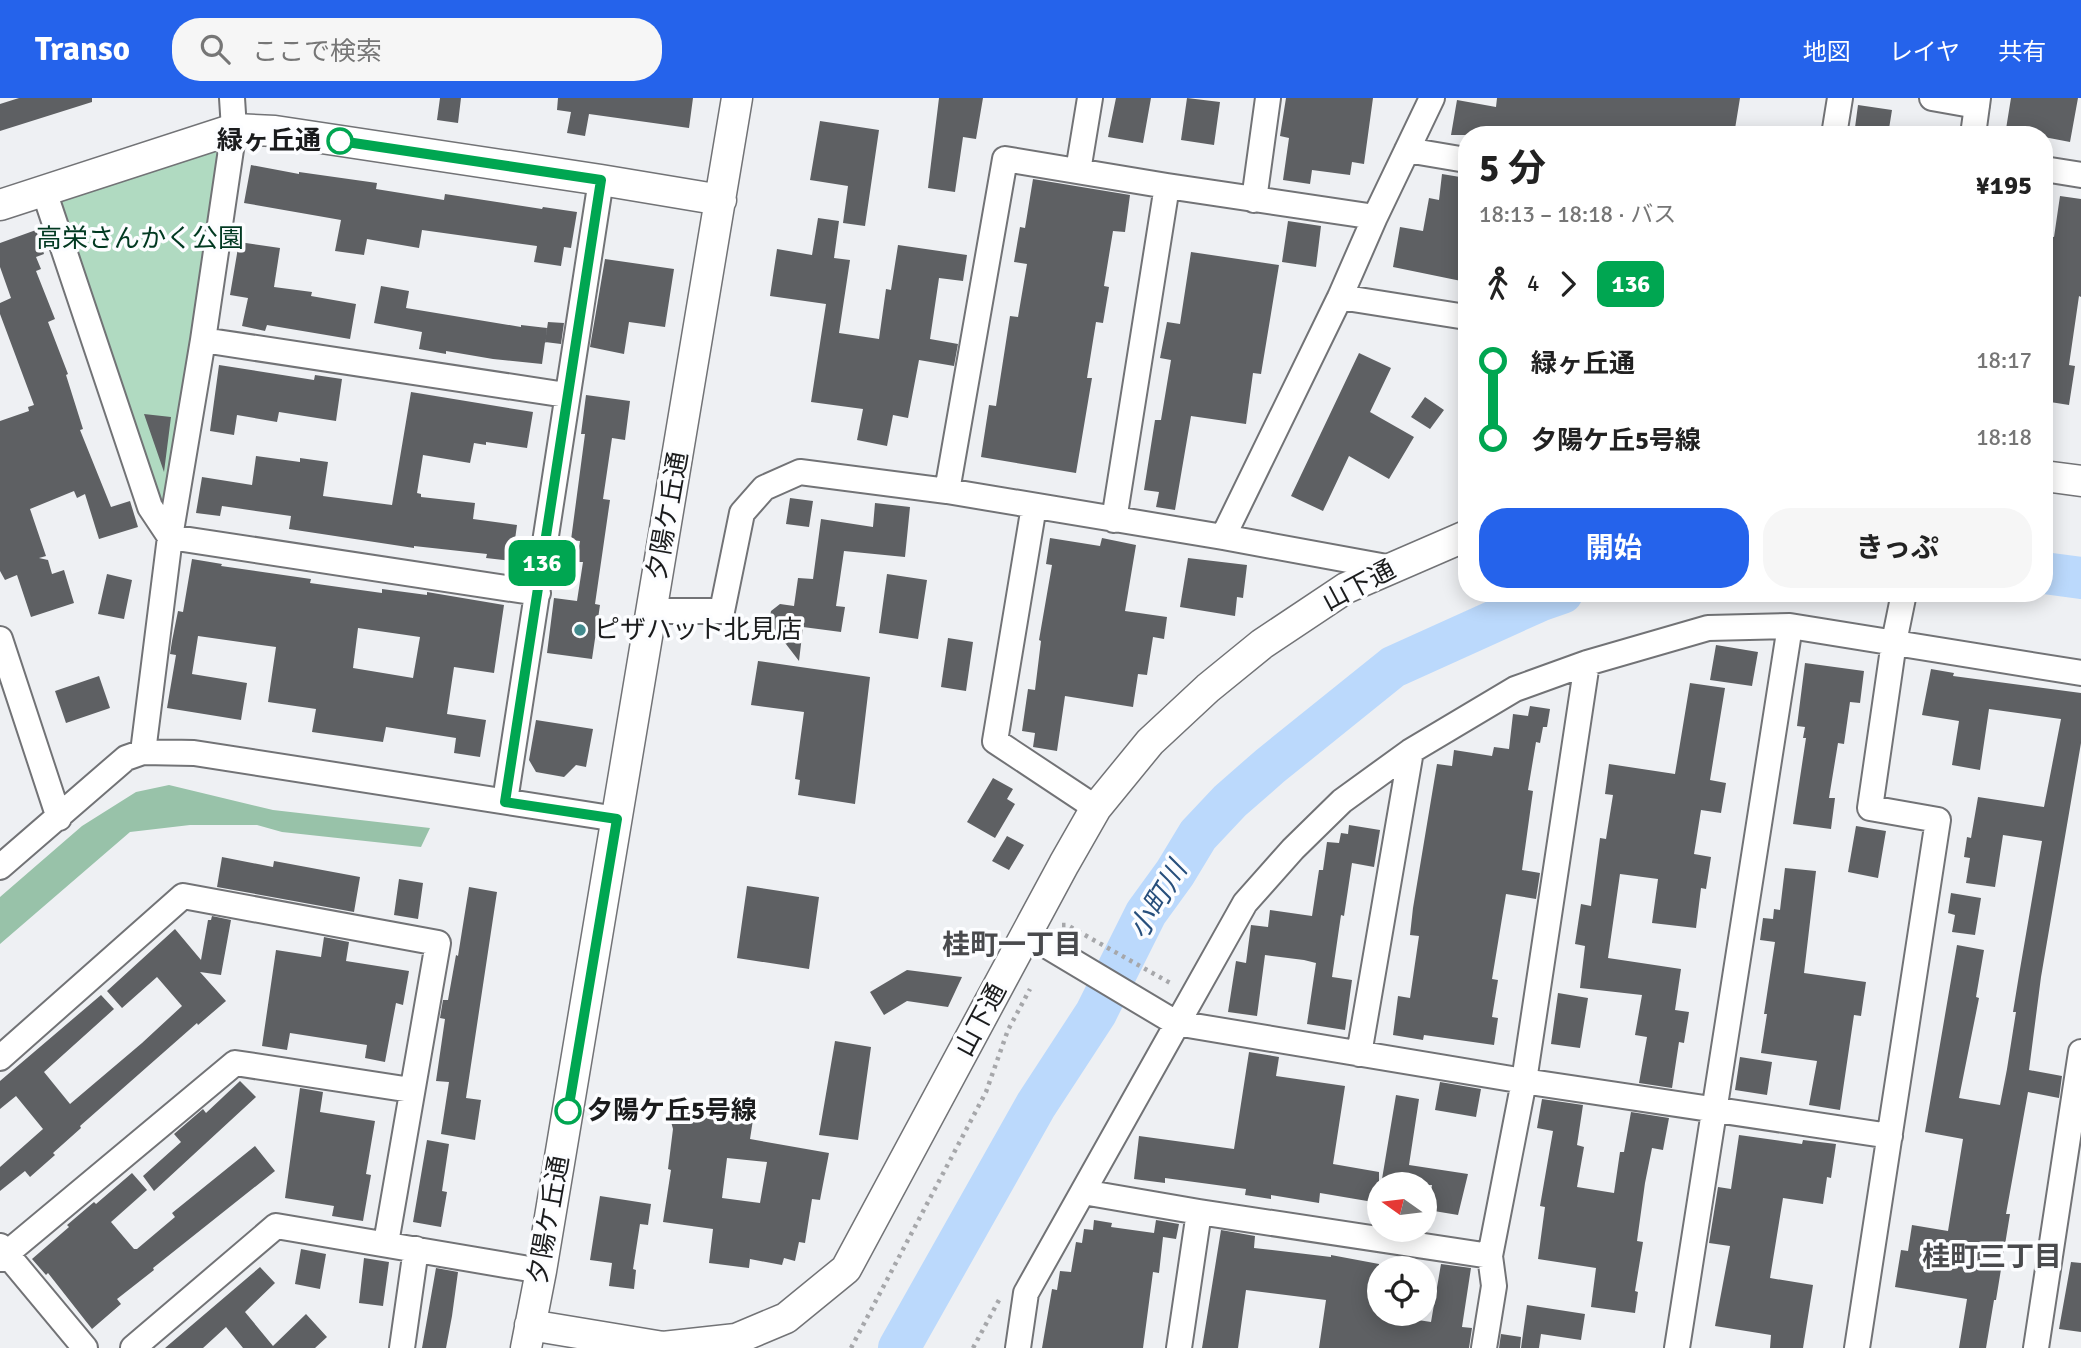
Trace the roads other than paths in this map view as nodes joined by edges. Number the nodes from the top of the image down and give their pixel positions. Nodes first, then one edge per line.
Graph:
1 (232, 98) edge
2 (737, 98) edge
3 (1090, 98) edge
4 (1268, 98) edge
5 (1433, 98) edge
6 (1840, 98) edge
7 (1932, 98) edge
8 (1978, 102) edge
9 (1835, 126) edge
10 (1974, 126) edge
11 (234, 129) junction
12 (1407, 150) junction
13 (1458, 159) edge
14 (2053, 170) edge
15 (1078, 171) junction
16 (2081, 175) edge
17 (601, 180) junction
18 (1167, 187) junction
19 (44, 191) junction
20 (721, 200) junction
21 (1254, 200) junction
22 (0, 205) edge
23 (1375, 218) junction
24 (1340, 298) junction
25 (1458, 316) edge
26 (203, 340) junction
27 (566, 395) junction
28 (2053, 476) edge
29 (2081, 481) edge
30 (947, 491) junction
31 (1034, 506) junction
32 (1114, 520) junction
33 (170, 537) junction
34 (1223, 537) junction
35 (1458, 539) edge
36 (1392, 568) junction
37 (538, 593) junction
38 (1902, 602) edge
39 (652, 611) junction
40 (1790, 626) junction
41 (0, 639) edge
42 (1894, 642) junction
43 (1587, 663) junction
44 (2081, 673) edge
45 (1410, 751) junction
46 (143, 752) junction
47 (505, 802) junction
48 (1096, 808) junction
49 (59, 818) junction
50 (617, 819) junction
51 (0, 867) edge
52 (1045, 945) junction
53 (1176, 1023) junction
54 (2081, 1052) edge
55 (1359, 1054) junction
56 (0, 1058) edge
57 (1524, 1081) junction
58 (411, 1090) junction
59 (1714, 1109) junction
60 (1890, 1136) junction
61 (2073, 1153) edge
62 (1083, 1192) junction
63 (1199, 1212) junction
64 (386, 1243) junction
65 (416, 1248) junction
66 (2, 1253) edge
67 (1490, 1256) junction
68 (541, 1270) junction
69 (528, 1336) edge
70 (85, 1348) edge
71 (133, 1348) edge
72 (401, 1348) edge
73 (1018, 1348) edge
74 (1179, 1348) edge
75 (1484, 1348) edge
76 (1677, 1348) edge
77 (1857, 1348) edge
78 (2036, 1348) edge

1 - 11 street
2 - 20 street, 夕陽ケ丘通
3 - 15 street
4 - 21 street
5 - 12 street
6 - 9 street
7 - 8 street
8 - 10 street
11 - 17 street
11 - 19 street
11 - 26 street
12 - 13 street
12 - 23 street
14 - 16 street
15 - 18 street
15 - 30 street
17 - 20 street
17 - 27 street
18 - 21 street
18 - 32 street
19 - 22 street
19 - 33 street
20 - 39 street, 夕陽ケ丘通
21 - 23 street
23 - 24 street
24 - 25 street
24 - 34 street
26 - 27 street
26 - 33 street
27 - 37 street
28 - 29 street
30 - 31 street
30 - 39 street
31 - 32 street
31 - 48 street
32 - 34 street
33 - 37 street
33 - 46 street
34 - 36 street
35 - 36 street, 山下通
36 - 48 street, 山下通
37 - 47 street
38 - 42 street
39 - 50 street, 夕陽ケ丘通
40 - 42 street
40 - 43 street
40 - 59 street
41 - 49 street
42 - 44 street
42 - 60 street
43 - 45 street
43 - 57 street
45 - 53 street
45 - 55 street
46 - 47 street
46 - 49 street
47 - 50 street
48 - 52 street, 山下通
49 - 51 street
50 - 68 street, 夕陽ケ丘通
52 - 53 street
52 - 69 street, 山下通
53 - 55 street
53 - 62 street
54 - 61 street
55 - 57 street
56 - 58 street
57 - 59 street
57 - 67 street
58 - 64 street
58 - 66 street
59 - 60 street
59 - 76 street
60 - 77 street
61 - 78 street
62 - 63 street
62 - 73 street
63 - 67 street
63 - 74 street
64 - 65 street
64 - 71 street
65 - 68 street
65 - 72 street
66 - 70 street
67 - 75 street
68 - 69 street, 夕陽ケ丘通

